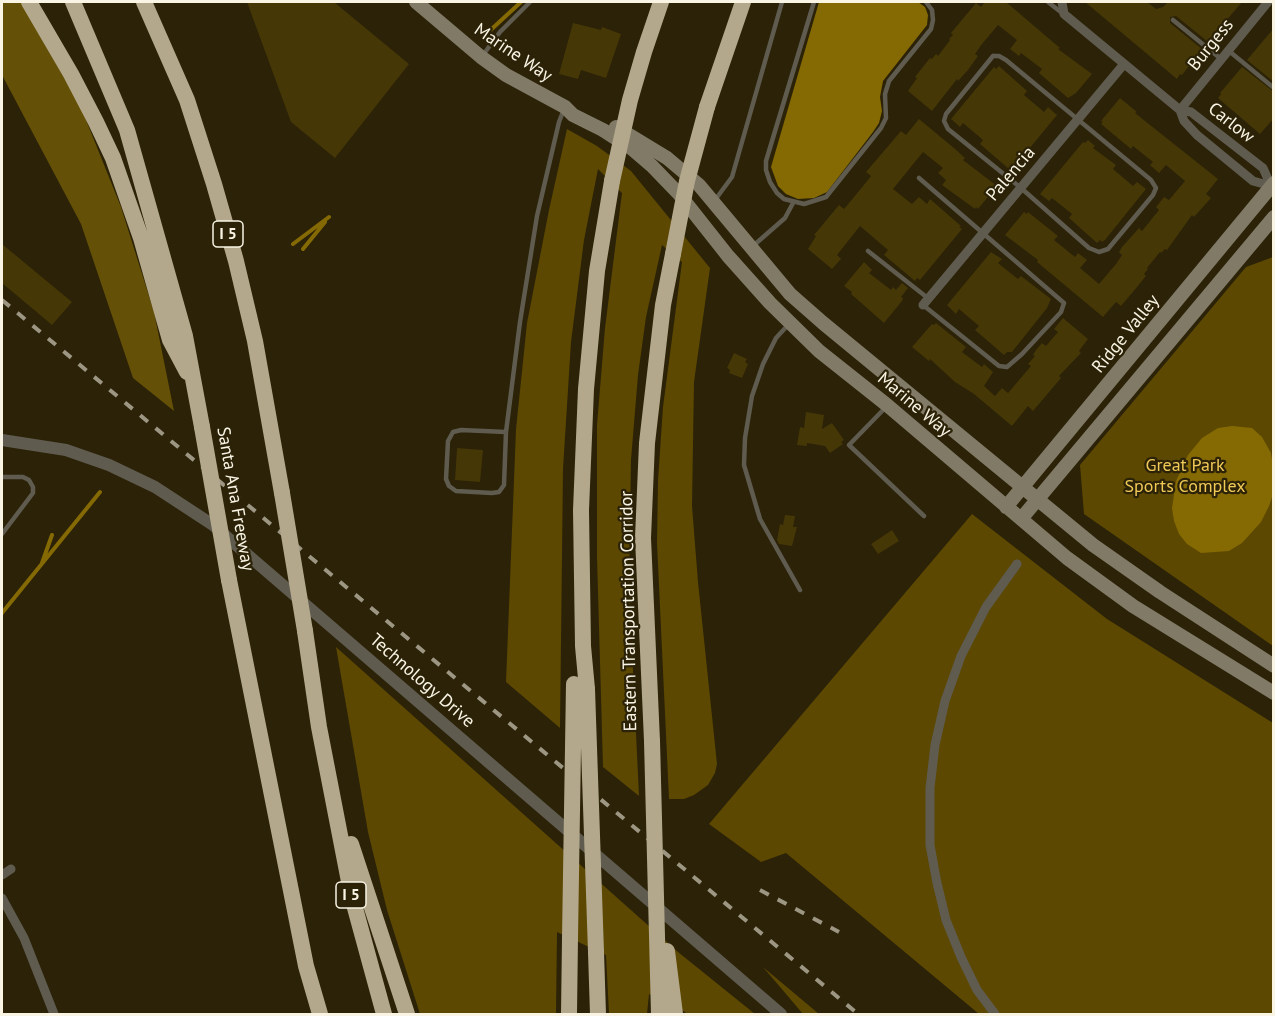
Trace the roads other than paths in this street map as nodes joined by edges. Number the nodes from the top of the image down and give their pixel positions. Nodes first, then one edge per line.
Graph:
1 (29, 2) edge
2 (73, 2) edge
3 (144, 2) edge
4 (416, 2) edge
5 (530, 2) edge
6 (661, 2) edge
7 (743, 2) edge
8 (782, 2) edge
9 (814, 2) edge
10 (926, 2) edge
11 (1048, 2) edge
12 (1062, 2) edge
13 (1268, 2) edge
14 (1064, 14) junction
15 (1173, 20) dead end
16 (1228, 50) junction
17 (481, 57) junction
18 (1221, 58) junction
19 (1124, 64) junction
20 (1274, 88) edge
21 (565, 108) junction
22 (1180, 110) junction
23 (1079, 118) junction
24 (1217, 132) junction
25 (1208, 143) junction
26 (919, 178) dead end
27 (1272, 186) edge
28 (1021, 188) junction
29 (714, 202) junction
30 (794, 203) junction
31 (1274, 217) edge
32 (983, 234) junction
33 (752, 247) junction
34 (868, 251) dead end
35 (926, 302) junction
36 (790, 323) junction
37 (195, 386) junction
38 (887, 405) junction
39 (506, 432) junction
40 (2, 440) edge
41 (2, 477) edge
42 (1024, 487) junction
43 (1039, 500) junction
44 (1006, 507) junction
45 (924, 516) dead end
46 (1021, 519) junction
47 (2, 534) edge
48 (1017, 564) dead end
49 (800, 591) dead end
50 (1274, 666) edge
51 (581, 686) junction
52 (1274, 693) edge
53 (328, 773) junction
54 (656, 864) junction
55 (11, 869) dead end
56 (2, 875) edge
57 (2, 898) edge
58 (306, 966) junction
59 (54, 1014) edge
60 (310, 1014) edge
61 (320, 1014) edge
62 (384, 1014) edge
63 (407, 1014) edge
64 (569, 1014) edge
65 (598, 1014) edge
66 (659, 1014) edge
67 (675, 1014) edge
68 (781, 1014) edge
69 (995, 1014) edge

1 - 37 highway
2 - 37 highway, Santa Ana Freeway
3 - 53 highway, I 5, bridge
4 - 17 main road, Marine Way
5 - 17 lane
6 - 51 highway, bridge
7 - 54 highway, Eastern Transportation Corridor, bridge
8 - 29 lane
9 - 30 lane
10 - 30 lane
11 - 14 lane
12 - 14 street
13 - 16 street, Burgess
14 - 19 street, Carlow
15 - 18 lane
16 - 18 street, Burgess
16 - 20 lane
17 - 21 main road, Marine Way
18 - 22 street, Burgess
19 - 22 street, Carlow
19 - 23 street, Palencia
21 - 29 main road, Marine Way
21 - 36 main road, Marine Way
21 - 39 lane
22 - 24 street, Carlow
22 - 25 street, Carlow
23 - 28 street, Palencia
23 - 28 lane
23 - 28 lane
24 - 25 lane
24 - 27 street, Carlow
25 - 27 street, Carlow
26 - 32 lane
27 - 42 main road, Ridge Valley
28 - 32 street, Palencia
29 - 33 main road, Marine Way
30 - 33 lane
31 - 43 main road
32 - 35 street, Palencia
32 - 35 lane
33 - 42 main road, Marine Way
34 - 35 lane
36 - 38 main road, Marine Way
36 - 49 lane
37 - 58 highway, Santa Ana Freeway, bridge
38 - 44 main road, Marine Way
38 - 45 lane
39 - 39 lane
40 - 68 street, Technology Drive
41 - 47 lane
42 - 43 main road, Marine Way
42 - 44 main road, Ridge Valley
43 - 46 main road
43 - 50 main road, Marine Way
44 - 46 main road, Marine Way
46 - 52 main road, Marine Way
48 - 69 street
51 - 64 highway, bridge
51 - 65 highway, bridge
53 - 62 highway, I 5
53 - 63 highway
54 - 66 highway, Eastern Transportation Corridor, bridge
54 - 67 highway, bridge
55 - 56 street
57 - 59 street
58 - 60 highway
58 - 61 highway, Santa Ana Freeway

